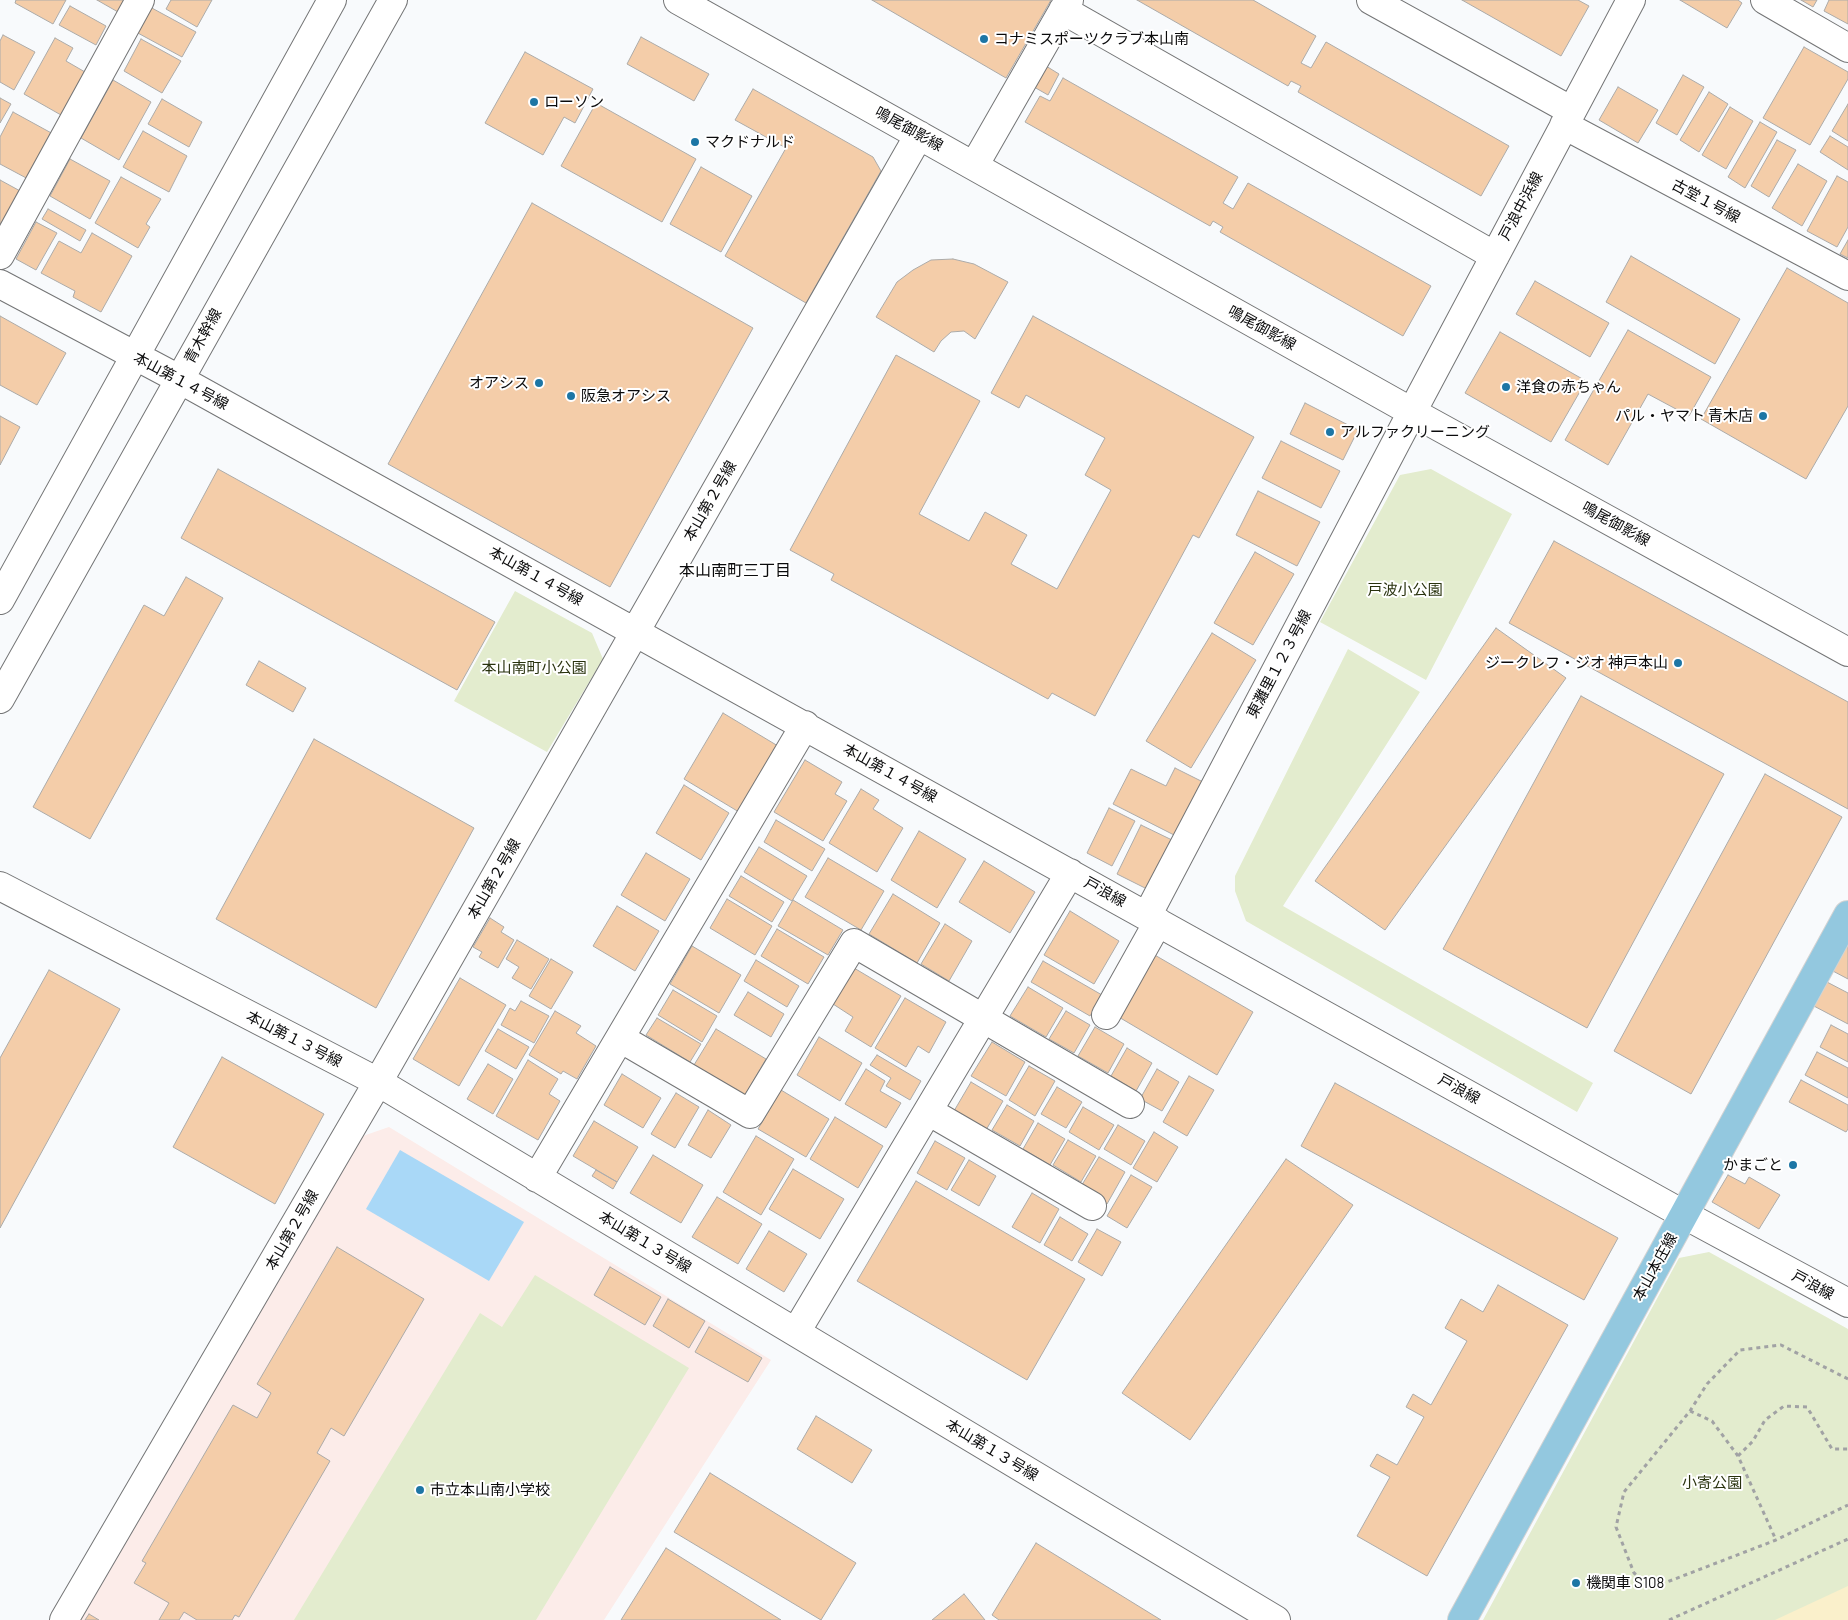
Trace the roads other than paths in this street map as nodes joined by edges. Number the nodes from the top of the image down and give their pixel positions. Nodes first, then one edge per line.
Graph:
1 (140, 0) edge
2 (332, 0) edge
3 (393, 0) edge
4 (1371, 0) edge
5 (1631, 0) edge
6 (1765, 0) edge
7 (695, 4) edge
8 (1066, 5) edge
9 (1848, 48) edge
10 (1568, 118) junction
11 (920, 135) junction
12 (974, 166) junction
13 (0, 255) edge
14 (1495, 256) junction
15 (1848, 276) edge
16 (0, 284) edge
17 (135, 356) junction
18 (179, 379) junction
19 (1412, 412) junction
20 (0, 600) edge
21 (636, 631) junction
22 (1848, 652) edge
23 (0, 699) edge
24 (805, 725) junction
25 (1070, 873) junction
26 (0, 886) edge
27 (1848, 915) edge
28 (1153, 919) junction
29 (1106, 1014) dead end
30 (983, 1018) junction
31 (620, 1038) junction
32 (378, 1082) junction
33 (1130, 1104) dead end
34 (928, 1111) junction
35 (537, 1178) junction
36 (1092, 1206) dead end
37 (1683, 1214) junction
38 (1848, 1303) edge
39 (796, 1332) junction
40 (64, 1620) edge
41 (1276, 1620) edge
42 (1462, 1620) edge

1 - 13 street
2 - 17 street
3 - 18 street, 青木幹線
4 - 10 street, 古堂１号線
5 - 10 street, 戸浪中浜線
6 - 9 street
7 - 11 street, 鳴尾御影線
8 - 12 street
8 - 14 street
10 - 14 street, 戸浪中浜線
10 - 15 street, 古堂１号線
11 - 12 street, 鳴尾御影線
11 - 21 street, 本山第２号線
12 - 19 street, 鳴尾御影線
14 - 19 street, 戸浪中浜線
16 - 17 street, 本山第１４号線
17 - 18 street, 本山第１４号線
17 - 20 street
18 - 21 street, 本山第１４号線
18 - 23 street, 青木幹線
19 - 22 street, 鳴尾御影線
19 - 28 street, 東灘里１２３号線
21 - 24 street, 本山第１４号線
21 - 32 street, 本山第２号線
24 - 25 street, 本山第１４号線
24 - 31 street
25 - 28 street, 戸浪線
25 - 30 street
26 - 32 street, 本山第１３号線
27 - 37 main road, 本山本庄線
28 - 29 street, 東灘里１２３号線
28 - 37 street, 戸浪線
30 - 31 street
30 - 33 street
30 - 34 street
31 - 35 street
32 - 35 street, 本山第１３号線
32 - 40 street, 本山第２号線
34 - 36 street
34 - 39 street
35 - 39 street, 本山第１３号線
37 - 38 street, 戸浪線
37 - 42 main road, 本山本庄線
39 - 41 street, 本山第１３号線

